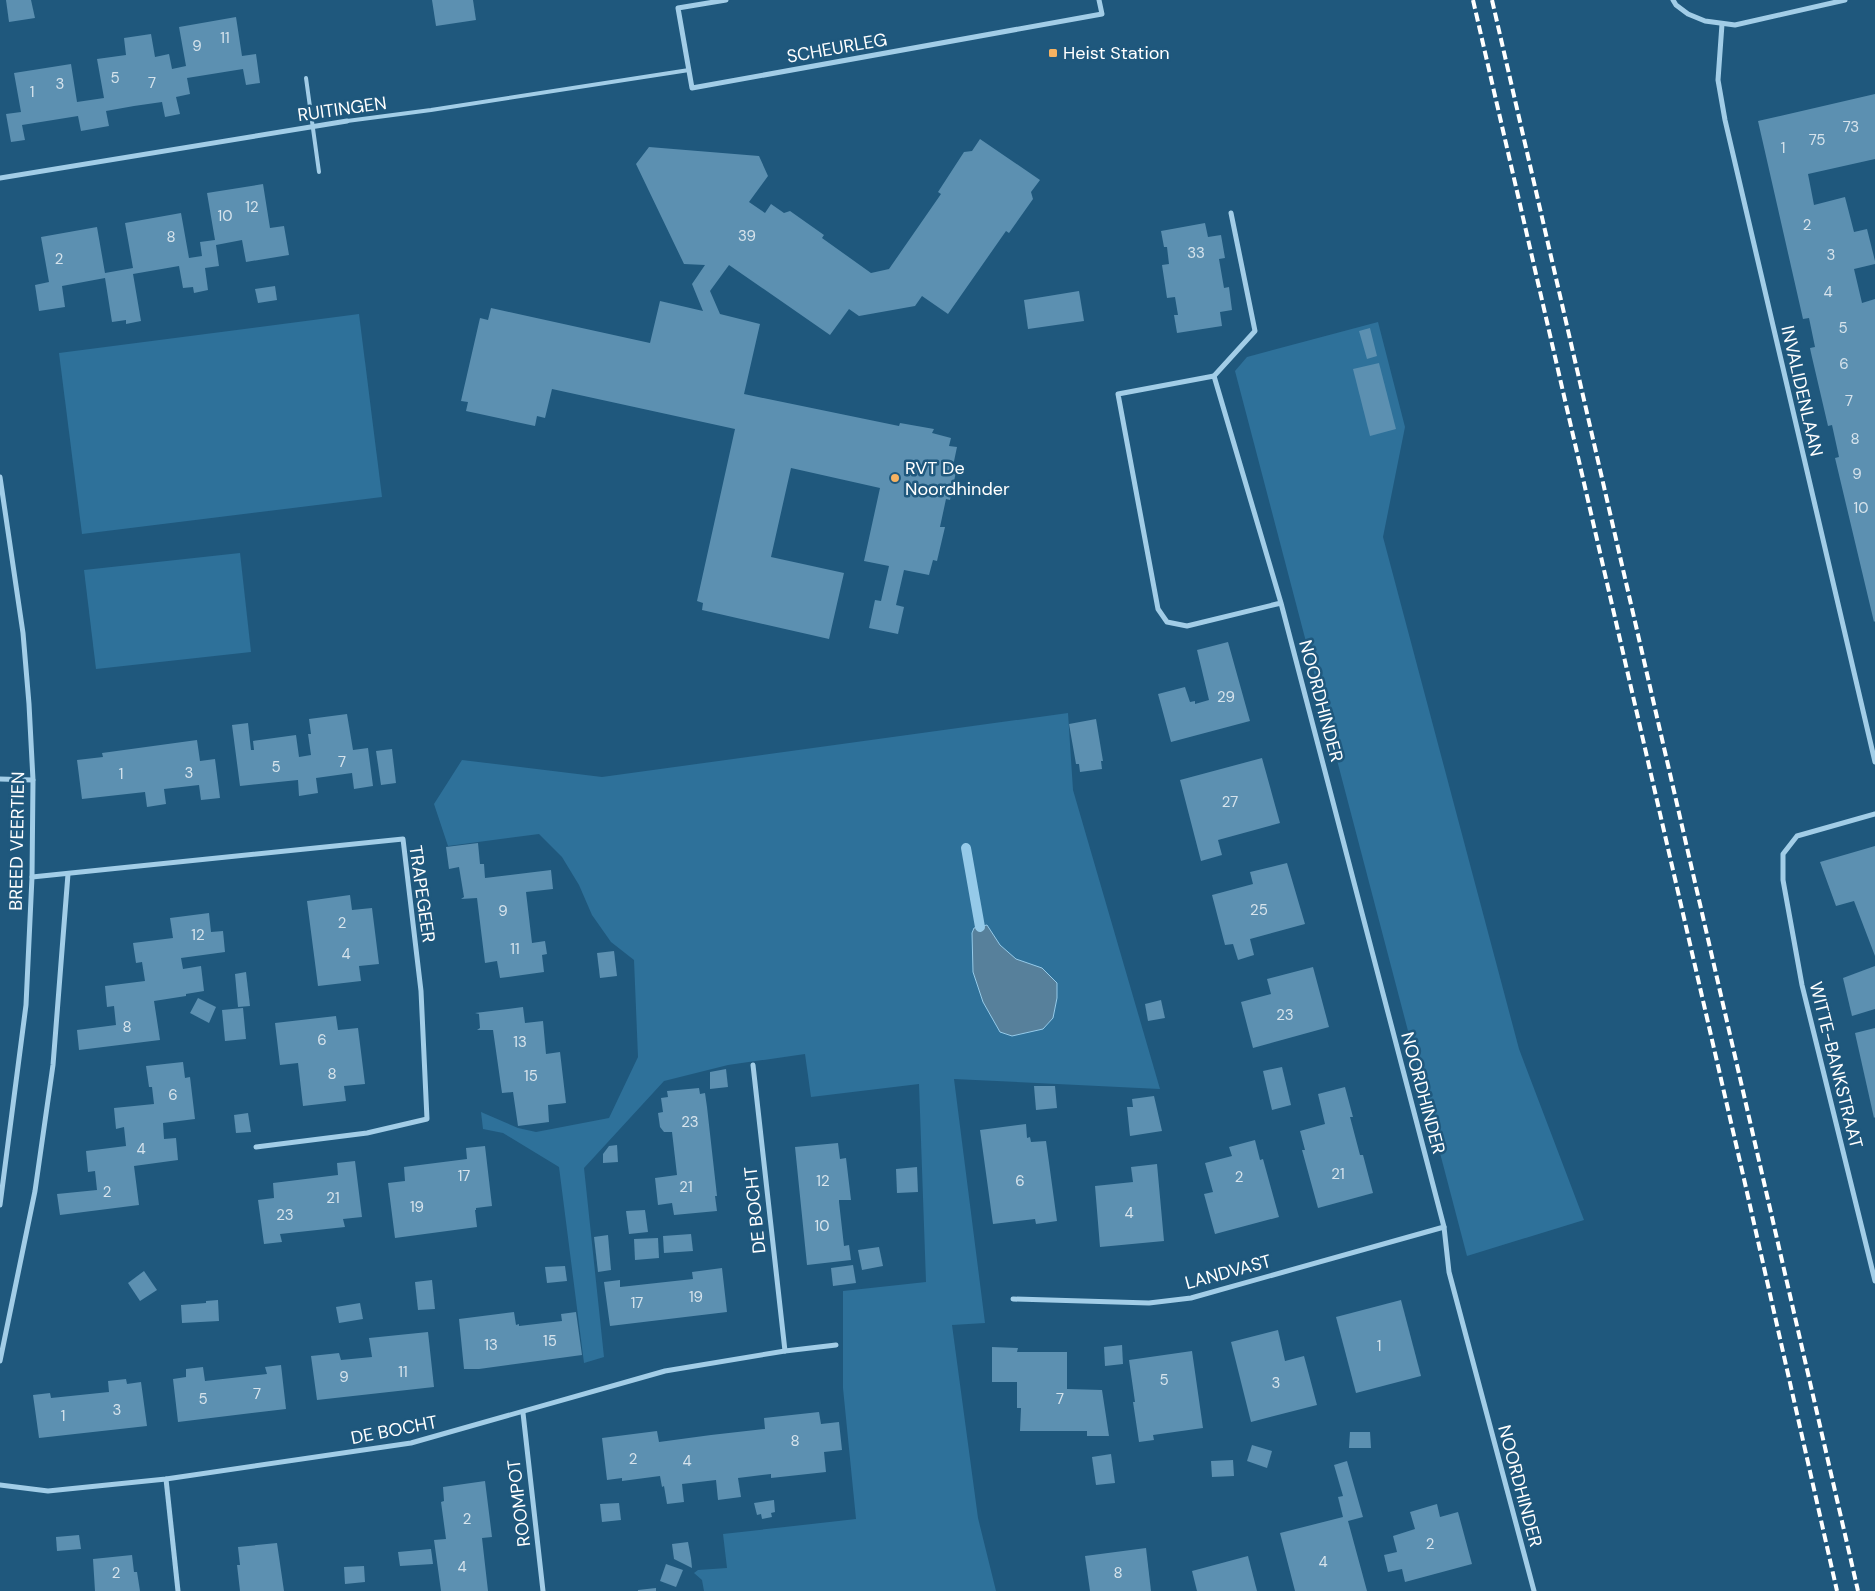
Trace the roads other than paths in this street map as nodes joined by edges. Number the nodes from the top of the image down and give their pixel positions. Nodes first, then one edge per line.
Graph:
1 (726, 0) edge
2 (1099, 0) edge
3 (1673, 0) edge
4 (1845, 0) edge
5 (1722, 24) junction
6 (689, 70) junction
7 (306, 78) dead end
8 (347, 122) joint
9 (313, 127) junction
10 (319, 172) dead end
11 (0, 178) edge
12 (1231, 213) dead end
13 (1214, 376) junction
14 (0, 477) edge
15 (1281, 603) junction
16 (1875, 762) edge
17 (0, 779) edge
18 (33, 780) junction
19 (1875, 814) edge
20 (68, 874) junction
21 (32, 878) junction
22 (752, 1065) dead end
23 (256, 1147) dead end
24 (2, 1188) edge
25 (0, 1205) edge
26 (1444, 1228) junction
27 (1875, 1281) edge
28 (1013, 1299) dead end
29 (836, 1345) dead end
30 (785, 1351) junction
31 (0, 1361) edge
32 (522, 1413) junction
33 (166, 1479) junction
34 (0, 1485) edge
35 (178, 1591) edge
36 (543, 1591) edge
37 (1534, 1591) edge

1 - 6 street, SCHEURLEG
2 - 6 street, SCHEURLEG
3 - 5 street
4 - 5 street
5 - 16 street, INVALIDENLAAN
6 - 8 lane, RUITINGEN
7 - 9 lane
8 - 9 street, RUITINGEN
9 - 10 lane
9 - 11 street, RUITINGEN
12 - 13 street
13 - 15 street, NOORDHINDER
13 - 15 street
14 - 18 street, BREED VEERTIEN
15 - 26 street, NOORDHINDER
17 - 18 street
18 - 21 street, BREED VEERTIEN
19 - 27 street, WITTE-BANKSTRAAT
20 - 21 street, TRAPEGEER
20 - 23 street, TRAPEGEER
20 - 31 street
21 - 24 street, BREED VEERTIEN
22 - 30 street, DE BOCHT
24 - 25 street, BREED VEERTIEN
26 - 28 street, LANDVAST
26 - 37 street, NOORDHINDER
29 - 30 street, DE BOCHT
30 - 32 street, DE BOCHT
32 - 33 street, DE BOCHT
32 - 36 street, ROOMPOT
33 - 34 street, DE BOCHT
33 - 35 street

